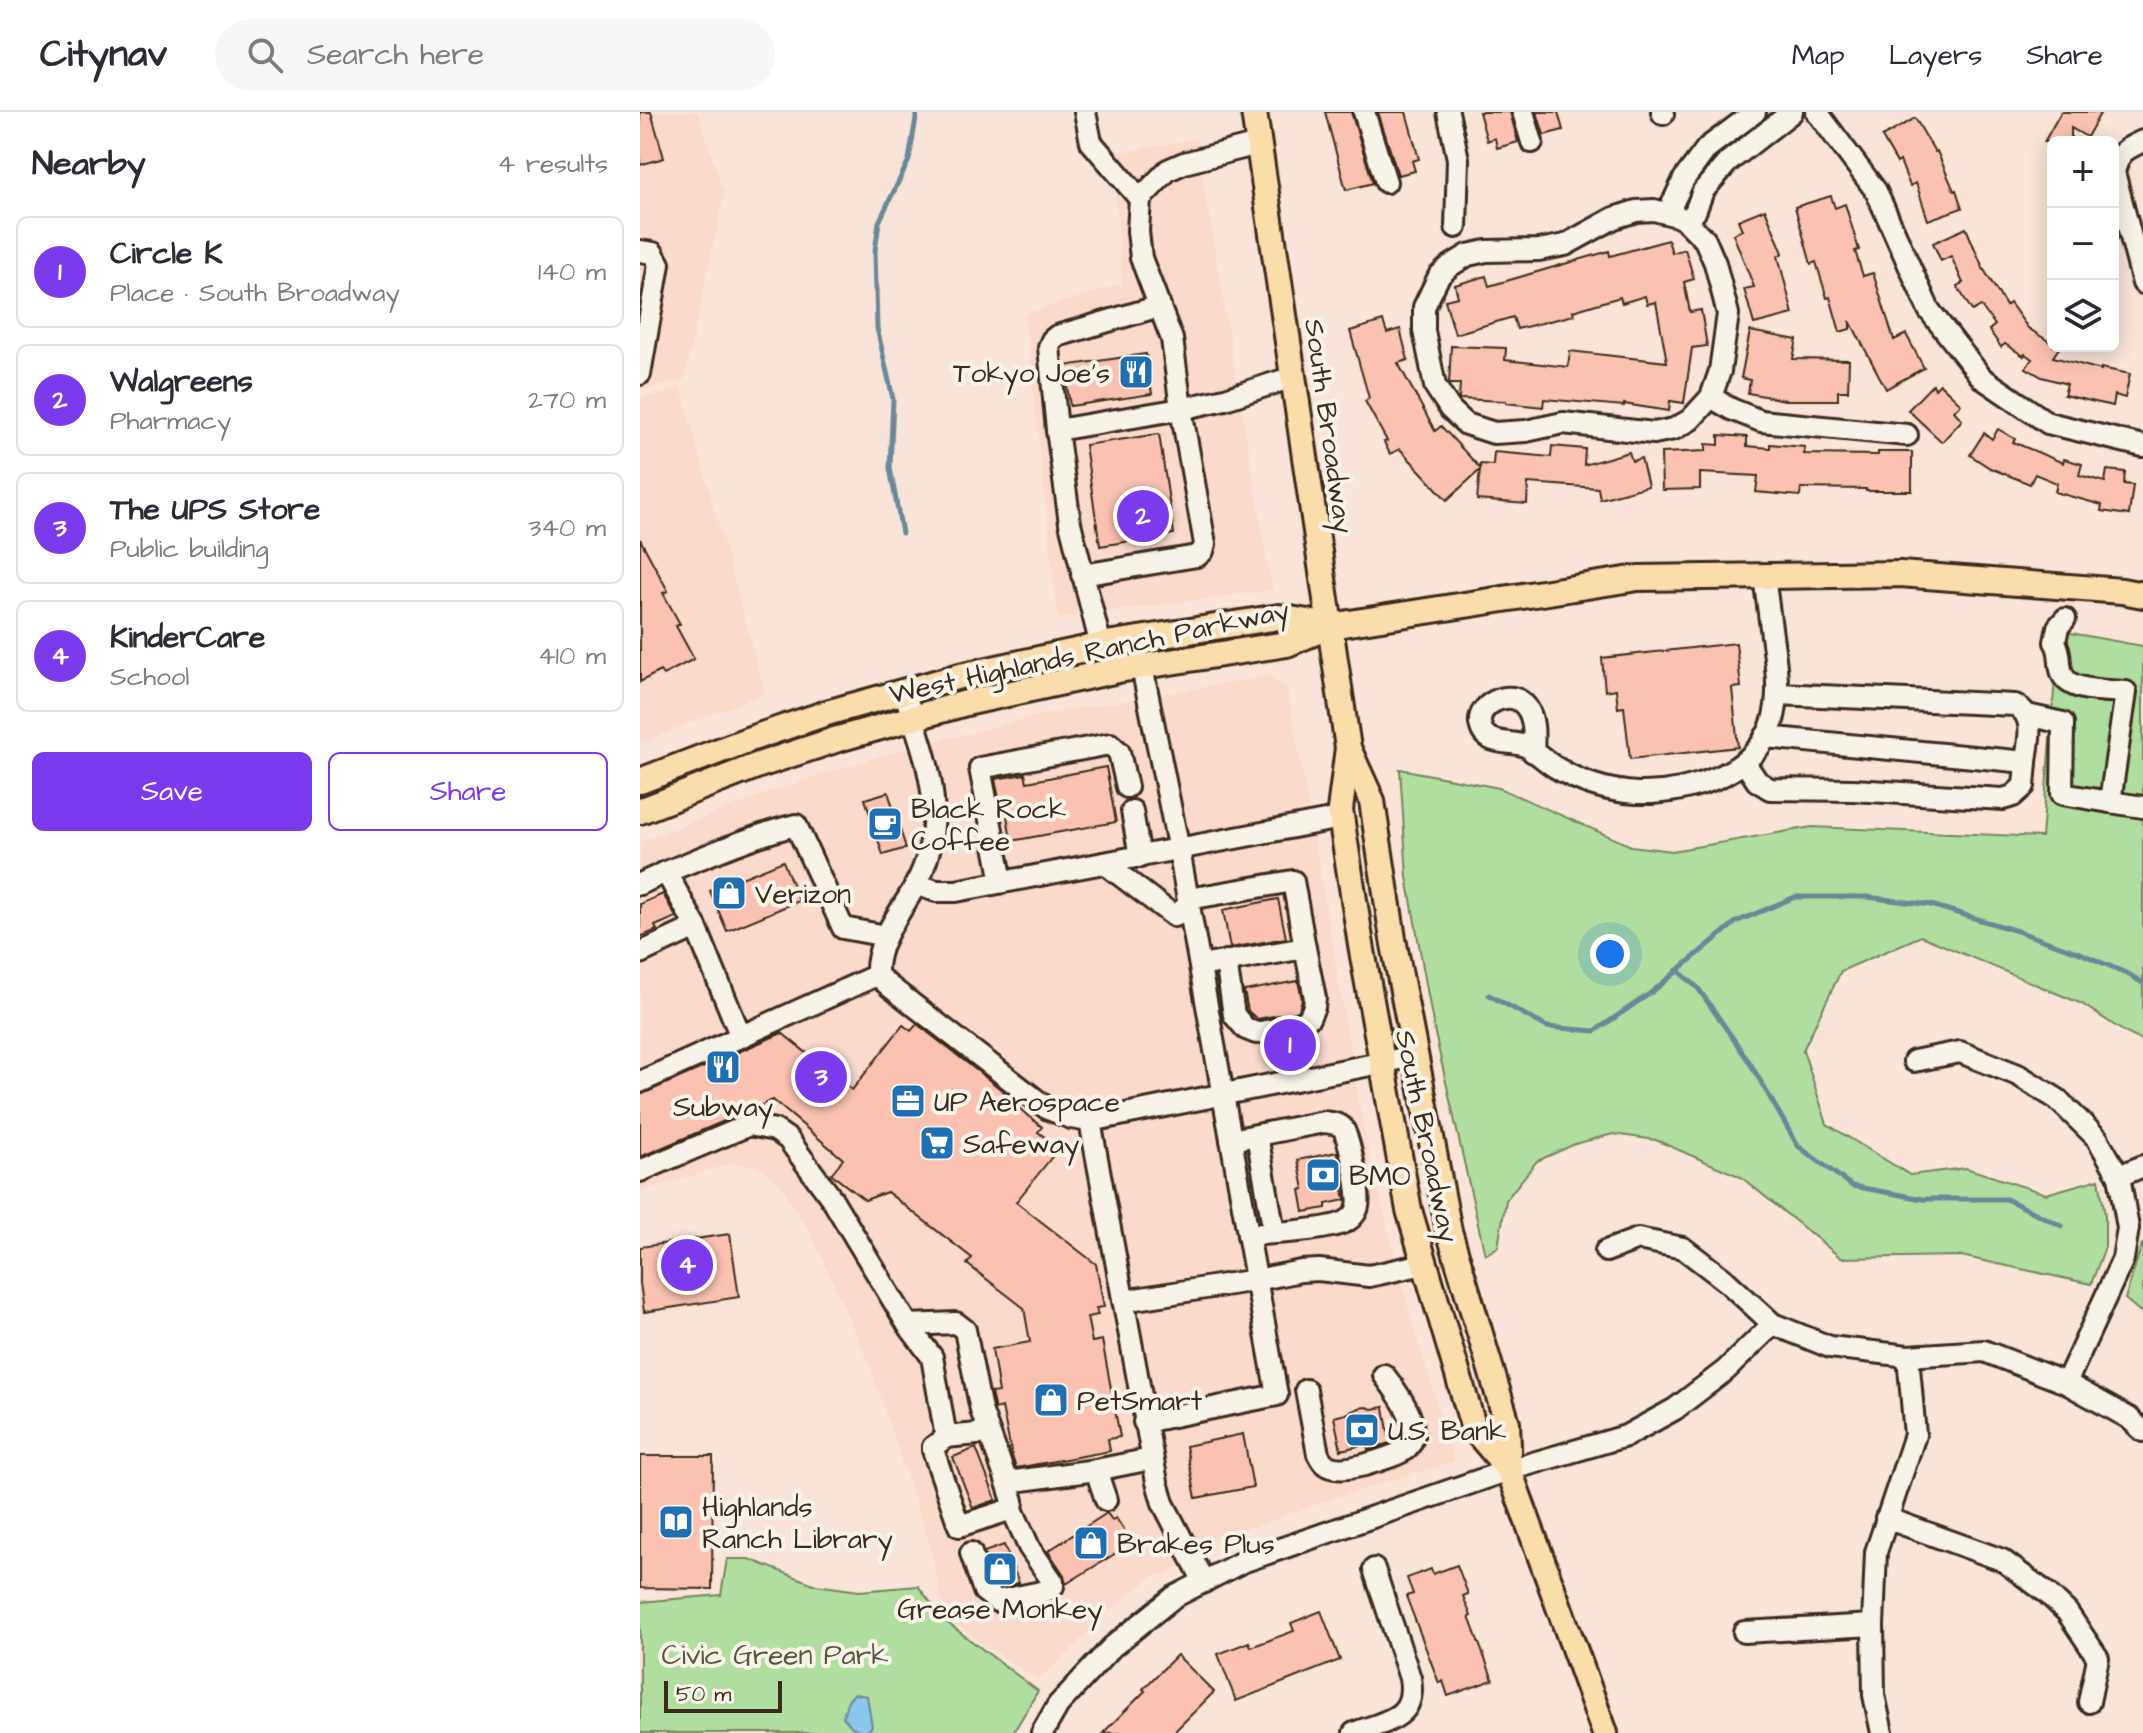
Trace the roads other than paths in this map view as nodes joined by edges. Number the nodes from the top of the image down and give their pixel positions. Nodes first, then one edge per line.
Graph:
1 (1085, 112) edge
2 (1254, 112) edge
3 (1364, 112) edge
4 (1448, 112) edge
5 (1523, 112) edge
6 (1755, 112) edge
7 (1792, 112) edge
8 (1817, 112) edge
9 (2143, 141) edge
10 (1532, 142) dead end
11 (1258, 144) junction
12 (1386, 182) dead end
13 (1140, 199) junction
14 (1677, 217) junction
15 (1456, 227) dead end
16 (640, 251) edge
17 (2143, 283) edge
18 (1160, 306) junction
19 (640, 374) edge
20 (1293, 377) junction
21 (1711, 397) junction
22 (1181, 409) junction
23 (1057, 430) junction
24 (1907, 435) dead end
25 (2143, 446) edge
26 (1082, 575) junction
27 (1764, 576) junction
28 (2068, 587) junction
29 (2143, 595) edge
30 (1330, 626) junction
31 (1101, 646) junction
32 (1142, 667) junction
33 (904, 691) junction
34 (2135, 692) edge
35 (1778, 694) junction
36 (2027, 715) junction
37 (913, 718) junction
38 (1765, 737) junction
39 (1348, 748) junction
40 (1533, 752) dead end
41 (2026, 762) junction
42 (1745, 763) junction
43 (642, 775) edge
44 (1127, 787) dead end
45 (2110, 802) junction
46 (2143, 807) edge
47 (640, 811) edge
48 (1132, 811) dead end
49 (1341, 818) junction
50 (1179, 850) junction
51 (1140, 857) junction
52 (1104, 863) junction
53 (666, 872) junction
54 (1002, 882) junction
55 (640, 884) edge
56 (916, 884) junction
57 (1188, 902) junction
58 (696, 927) junction
59 (886, 936) junction
60 (1305, 948) junction
61 (640, 953) edge
62 (1226, 961) junction
63 (1200, 966) junction
64 (877, 975) junction
65 (741, 1037) junction
66 (1415, 1056) junction
67 (1914, 1061) dead end
68 (1382, 1063) junction
69 (640, 1082) edge
70 (1223, 1095) junction
71 (1090, 1121) junction
72 (1257, 1135) junction
73 (1231, 1140) junction
74 (2143, 1166) edge
75 (640, 1171) edge
76 (2119, 1176) junction
77 (1274, 1232) junction
78 (1248, 1235) junction
79 (1606, 1251) dead end
80 (1424, 1264) junction
81 (1256, 1280) junction
82 (1123, 1301) junction
83 (1773, 1324) junction
84 (908, 1325) junction
85 (1908, 1356) junction
86 (1384, 1375) dead end
87 (2066, 1383) junction
88 (1306, 1390) dead end
89 (1144, 1422) junction
90 (2143, 1431) edge
91 (988, 1433) junction
92 (946, 1437) junction
93 (1151, 1459) junction
94 (1096, 1470) junction
95 (1509, 1470) junction
96 (1007, 1482) junction
97 (1106, 1500) dead end
98 (1012, 1509) junction
99 (1886, 1518) junction
100 (971, 1553) dead end
101 (1374, 1569) dead end
102 (1204, 1582) junction
103 (1873, 1625) junction
104 (1744, 1632) dead end
105 (2089, 1702) dead end
106 (1042, 1733) edge
107 (1354, 1733) edge
108 (1605, 1733) edge
109 (1882, 1733) edge

1 - 13 street
2 - 11 main road, South Broadway
3 - 12 street
4 - 15 street
5 - 10 street
6 - 14 street
7 - 14 street
8 - 25 street
9 - 17 street
11 - 13 street
11 - 20 main road, South Broadway
13 - 18 street
14 - 21 street
14 - 21 street
16 - 19 street
18 - 22 street
18 - 23 street
20 - 22 street
20 - 30 main road, South Broadway
21 - 24 street
22 - 23 street
22 - 26 street
23 - 26 street
26 - 31 street
27 - 28 main road
27 - 30 main road
27 - 35 street
28 - 29 main road
28 - 34 street
30 - 31 main road, West Highlands Ranch Parkway
30 - 32 main road, West Highlands Ranch Parkway
30 - 39 main road, South Broadway
31 - 33 main road, West Highlands Ranch Parkway
32 - 37 main road, West Highlands Ranch Parkway
32 - 50 street
33 - 37 street
33 - 43 main road, West Highlands Ranch Parkway
34 - 45 street
35 - 36 street
35 - 38 street
36 - 41 street
36 - 45 street
37 - 47 main road, West Highlands Ranch Parkway
37 - 56 street
38 - 41 street
38 - 42 street
39 - 49 main road, South Broadway
39 - 66 main road, South Broadway
40 - 42 street
41 - 42 street
44 - 54 street
45 - 46 street
48 - 51 street
49 - 50 street
49 - 68 main road, South Broadway
50 - 51 street
50 - 57 street
51 - 52 street
52 - 54 street
52 - 57 street
53 - 55 street
53 - 58 street
53 - 59 street
54 - 56 street
56 - 59 street
57 - 60 street
57 - 63 street
58 - 61 street
58 - 65 street
59 - 64 street
60 - 62 street
60 - 62 street
62 - 63 street
63 - 70 street
64 - 65 street
64 - 71 street
65 - 69 street
66 - 68 street
66 - 95 main road, South Broadway
67 - 76 street
68 - 70 street
68 - 80 main road, South Broadway
70 - 71 street
70 - 73 street
71 - 82 street
72 - 73 street
72 - 77 street
72 - 77 street
73 - 78 street
74 - 76 street
75 - 84 street
76 - 87 street
77 - 78 street
78 - 81 street
79 - 83 street
80 - 81 street
80 - 95 main road, South Broadway
81 - 82 street
81 - 89 street
82 - 89 street
83 - 85 street
83 - 95 street
84 - 91 street
84 - 92 street
85 - 87 street
85 - 99 street
86 - 88 street
87 - 90 street
89 - 93 street
91 - 92 street
91 - 96 street
92 - 98 street
93 - 94 street
93 - 102 street
94 - 96 street
94 - 97 street
95 - 102 street
95 - 108 main road, South Broadway
96 - 98 street
98 - 100 street
99 - 103 street
99 - 105 street
101 - 107 street
102 - 106 street
103 - 104 street
103 - 109 street

